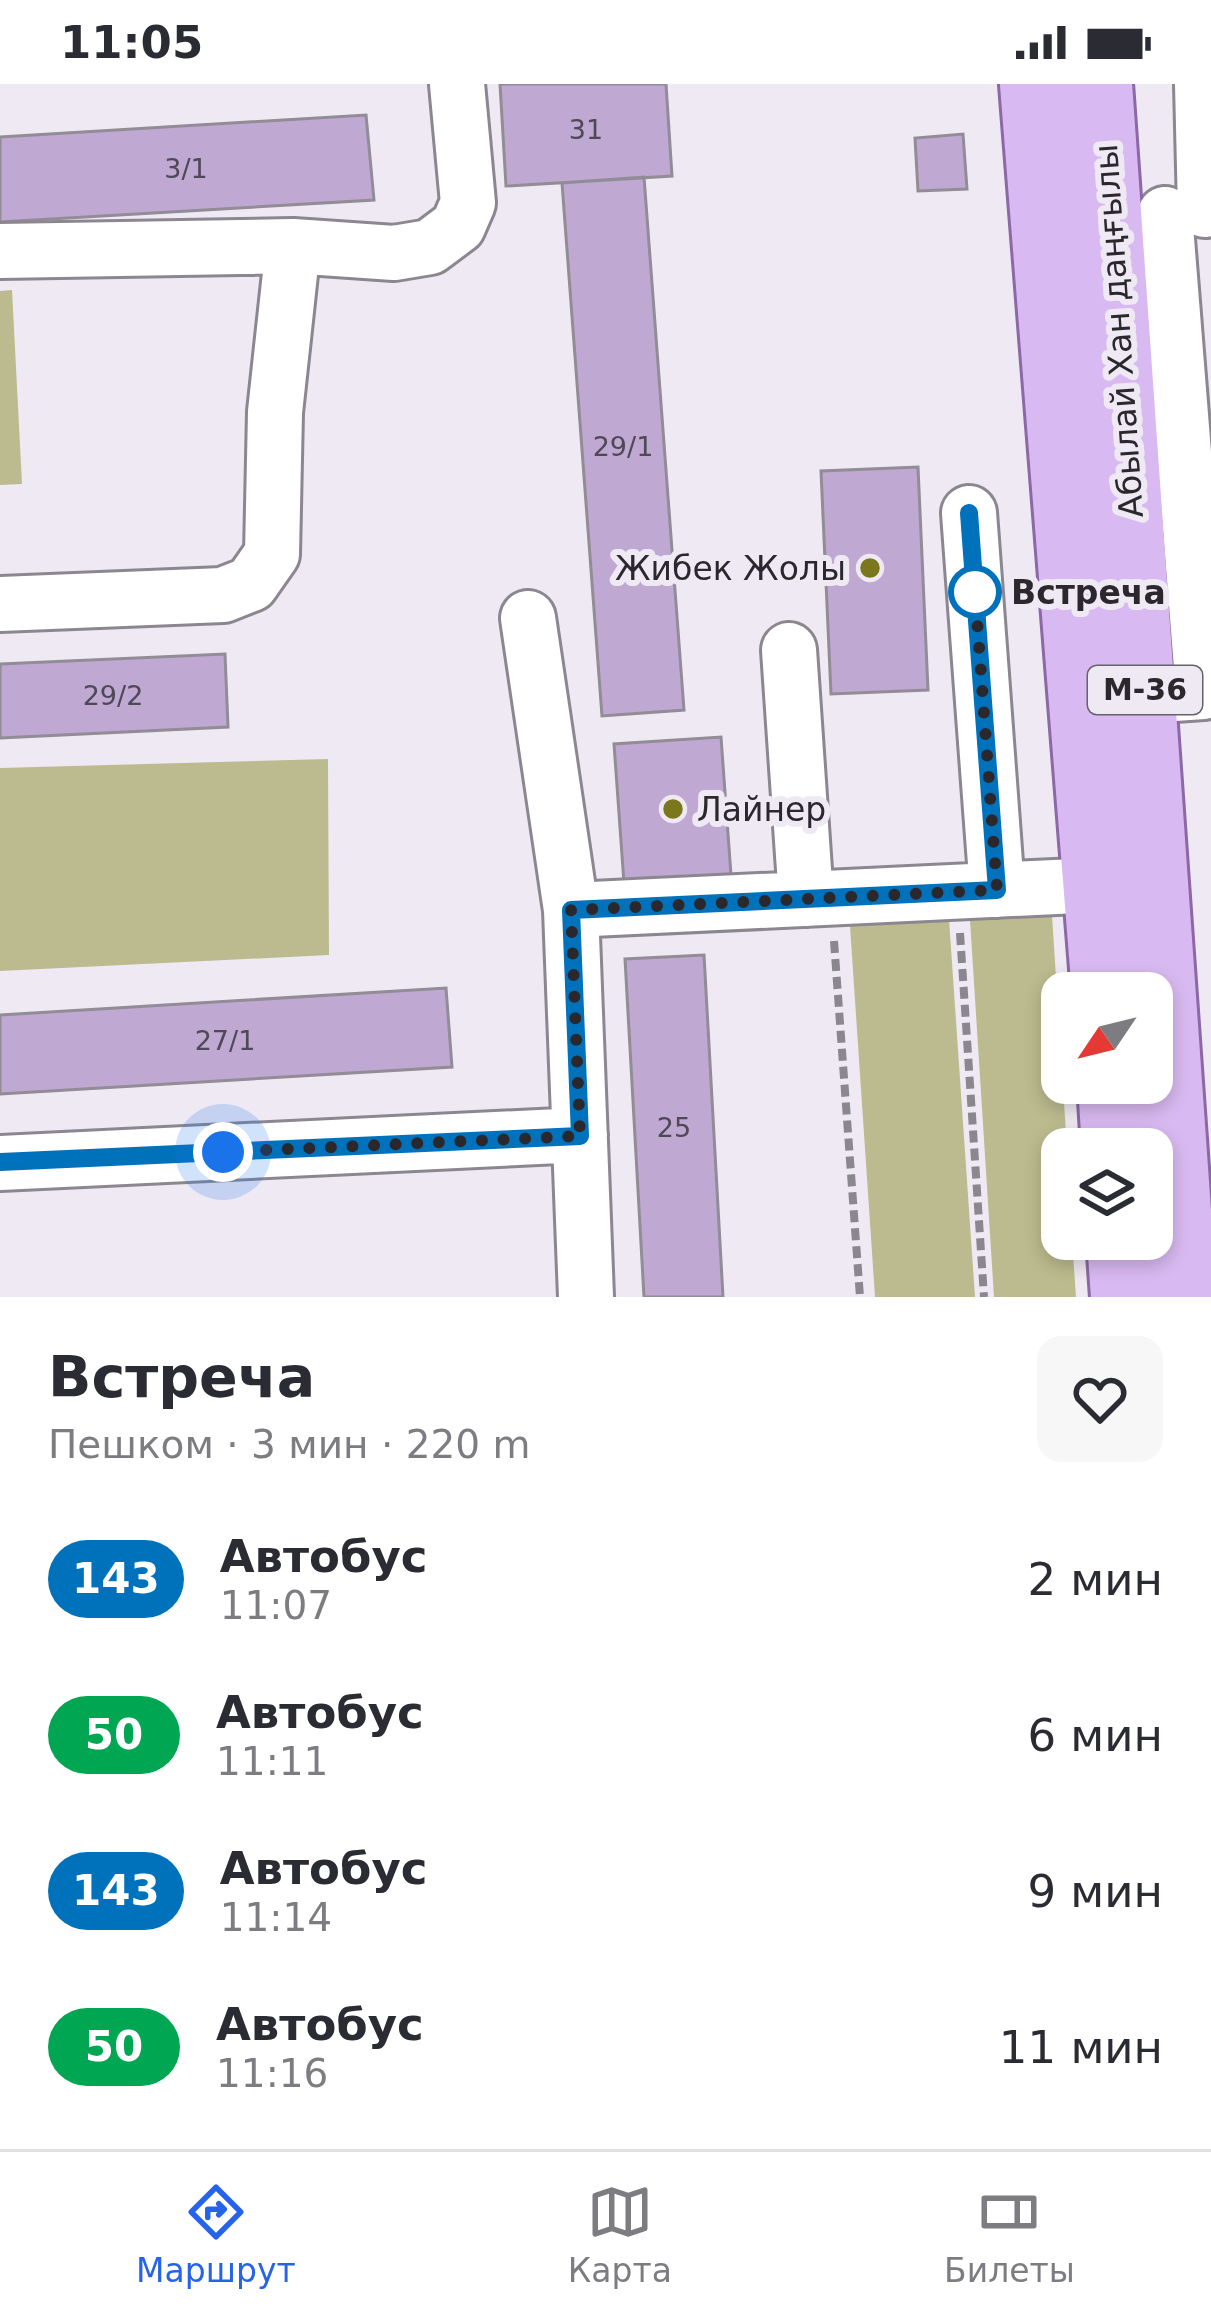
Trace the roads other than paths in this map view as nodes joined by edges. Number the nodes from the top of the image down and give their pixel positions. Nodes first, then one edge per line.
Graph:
1 (457, 84) edge
2 (1033, 84) edge
3 (1099, 84) edge
4 (1202, 84) edge
5 (1173, 213) edge
6 (293, 246) junction
7 (0, 251) edge
8 (969, 513) dead end
9 (0, 604) edge
10 (528, 618) dead end
11 (789, 650) dead end
12 (1098, 885) junction
13 (977, 891) junction
14 (818, 898) junction
15 (571, 910) junction
16 (1104, 972) edge
17 (580, 1136) junction
18 (0, 1162) edge
19 (1193, 1188) edge
20 (1121, 1260) edge
21 (586, 1297) edge
22 (1124, 1297) edge
23 (1184, 1297) edge

1 - 6 street
2 - 12 main road, Абылай Хан даңғылы / M-36
3 - 5 main road, Абылай Хан даңғылы / M-36
4 - 5 street
5 - 19 main road, Абылай Хан даңғылы / M-36
6 - 7 street
6 - 9 street
8 - 13 street
10 - 15 street
11 - 14 street
12 - 13 street
12 - 16 main road, Абылай Хан даңғылы / M-36
13 - 14 street
14 - 15 street
15 - 17 street
17 - 18 street
17 - 21 street
19 - 23 main road, Абылай Хан даңғылы / M-36
20 - 22 main road

